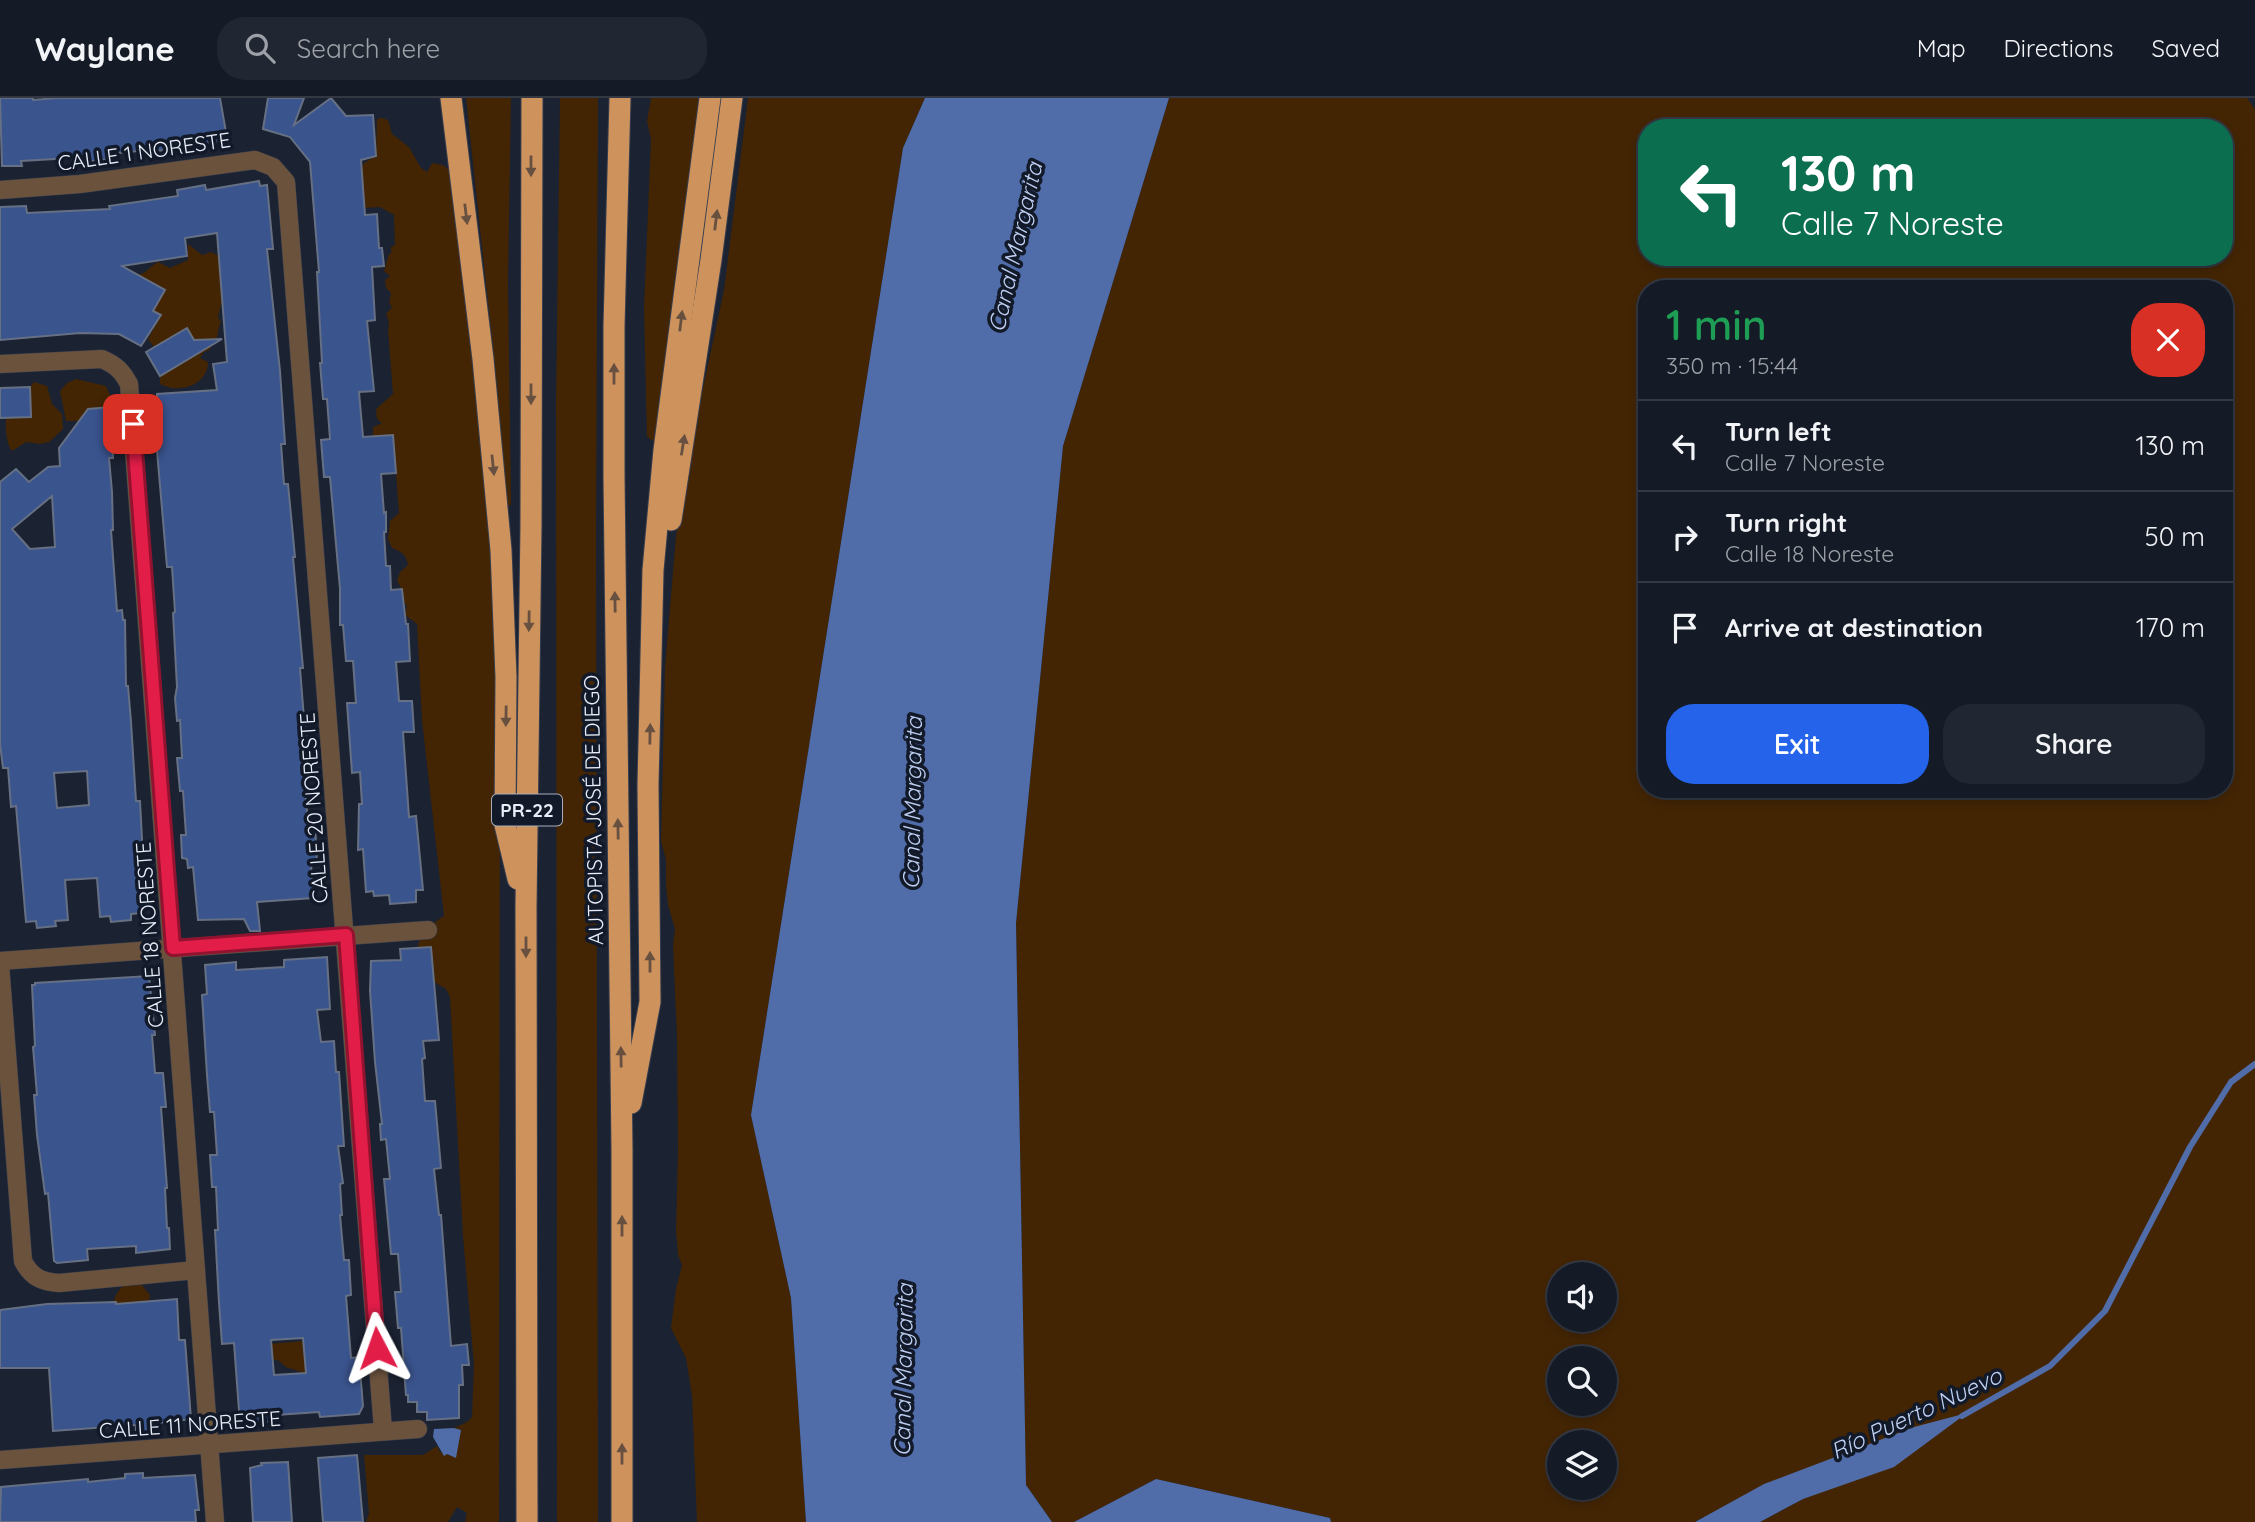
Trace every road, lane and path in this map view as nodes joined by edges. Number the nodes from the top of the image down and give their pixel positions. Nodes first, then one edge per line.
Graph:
1 (451, 98) edge
2 (532, 98) edge
3 (620, 98) edge
4 (710, 98) edge
5 (732, 98) edge
6 (286, 182) joint
7 (0, 190) edge
8 (0, 364) edge
9 (652, 633) junction
10 (526, 907) junction
11 (428, 930) dead end
12 (346, 935) junction
13 (173, 948) junction
14 (0, 963) edge
15 (622, 1150) junction
16 (196, 1270) junction
17 (418, 1429) dead end
18 (383, 1430) junction
19 (210, 1446) junction
20 (0, 1460) edge
21 (215, 1522) edge
22 (527, 1522) edge
23 (622, 1522) edge

1 -> 10 highway
2 -> 10 highway, PR-22
15 -> 3 highway, AUTOPISTA JOSÉ DE DIEGO
9 -> 4 highway
9 -> 5 highway
6 - 7 street, CALLE 1 NORESTE
6 - 12 street, CALLE 20 NORESTE
8 - 13 street, CALLE 18 NORESTE
15 -> 9 highway
10 -> 22 highway, PR-22
11 - 12 street
12 - 13 street
12 - 18 street, CALLE 20 NORESTE
13 - 14 street
13 - 16 street, CALLE 18 NORESTE
14 - 16 street
23 -> 15 highway, AUTOPISTA JOSÉ DE DIEGO
16 - 19 street, CALLE 18 NORESTE
17 - 18 street, CALLE 11 NORESTE
18 - 19 street, CALLE 11 NORESTE
19 - 20 street, CALLE 11 NORESTE
19 - 21 street, CALLE 18 NORESTE

